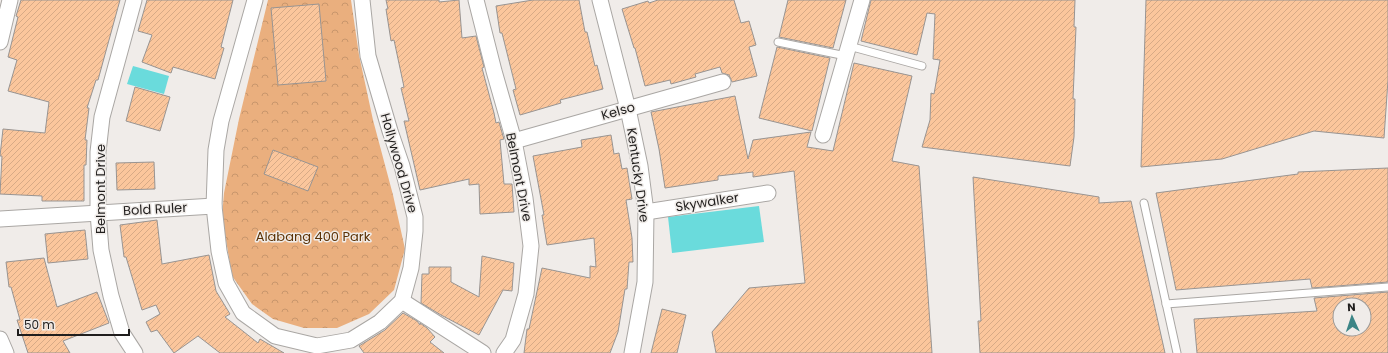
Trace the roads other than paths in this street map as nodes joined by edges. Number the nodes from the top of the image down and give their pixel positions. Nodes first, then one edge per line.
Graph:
1 (134, 0) edge
2 (255, 0) edge
3 (362, 0) edge
4 (476, 0) edge
5 (862, 0) edge
6 (604, 1) edge
7 (6, 4) edge
8 (0, 42) edge
9 (778, 42) dead end
10 (847, 51) junction
11 (922, 66) dead end
12 (723, 82) dead end
13 (628, 108) junction
14 (823, 135) dead end
15 (514, 142) junction
16 (768, 193) dead end
17 (1144, 202) dead end
18 (214, 206) junction
19 (98, 212) junction
20 (646, 212) junction
21 (0, 219) edge
22 (1388, 287) edge
23 (402, 301) junction
24 (1166, 304) junction
25 (0, 339) edge
26 (6, 353) edge
27 (135, 353) edge
28 (483, 353) edge
29 (504, 353) edge
30 (632, 353) edge
31 (1177, 353) edge

1 - 19 street, Belmont Drive
2 - 18 street
3 - 23 street, Hollywood Drive
4 - 15 street, Belmont Drive
5 - 10 street
6 - 13 street, Kentucky Drive
7 - 8 street
9 - 10 lane
10 - 11 lane
10 - 14 street
12 - 13 street, Kelso
13 - 15 street, Kelso
13 - 20 street, Kentucky Drive
15 - 29 street, Belmont Drive
16 - 20 street, Skywalker
17 - 24 lane
18 - 19 street, Bold Ruler
18 - 23 street
19 - 21 street, Bold Ruler
19 - 27 street, Belmont Drive
20 - 30 street, Kentucky Drive
22 - 24 lane
23 - 28 street
24 - 31 lane
25 - 26 street

